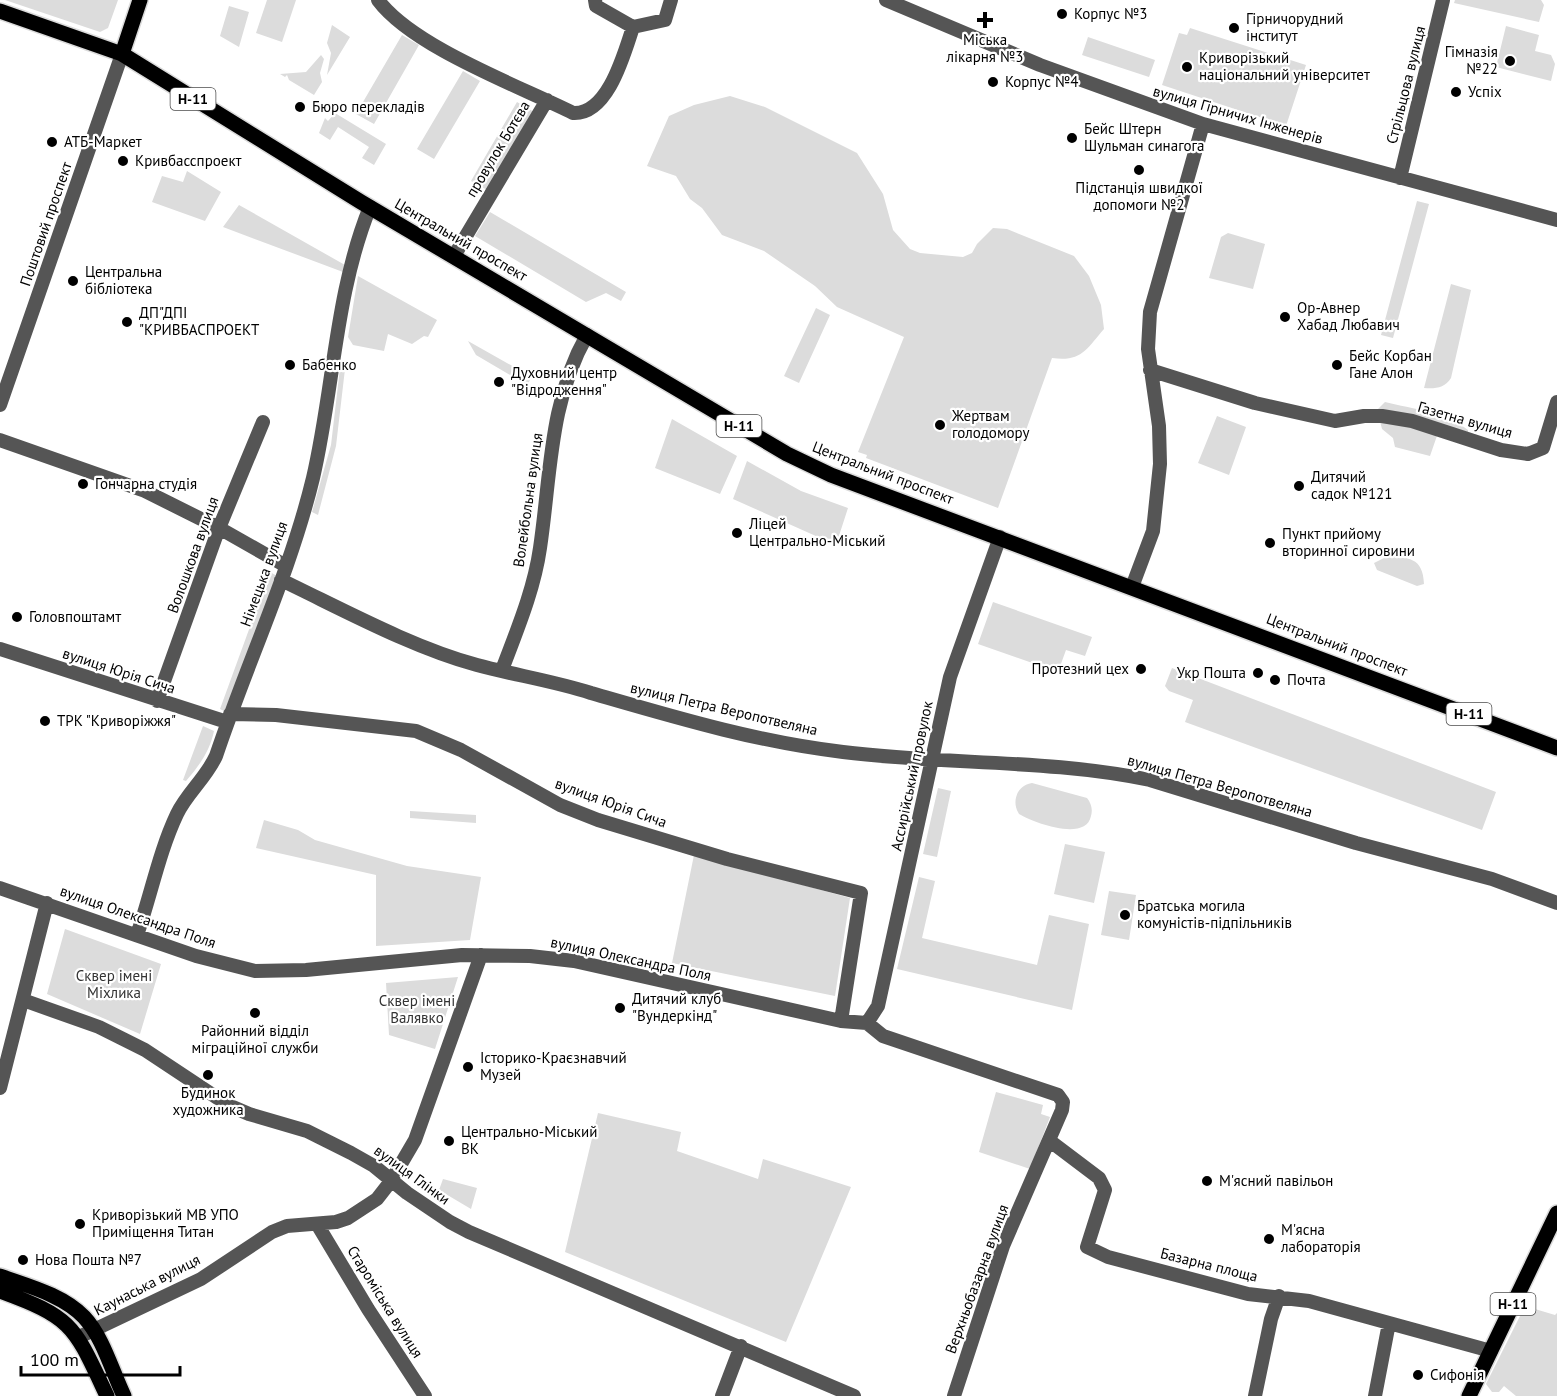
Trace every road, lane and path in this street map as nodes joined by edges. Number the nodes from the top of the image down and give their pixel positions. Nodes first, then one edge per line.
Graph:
1 (140, 0) edge
2 (378, 0) edge
3 (595, 0) edge
4 (671, 0) edge
5 (886, 0) edge
6 (1443, 0) edge
7 (0, 11) edge
8 (633, 27) junction
9 (122, 54) junction
10 (547, 100) junction
11 (1203, 124) junction
12 (1400, 178) junction
13 (370, 207) junction
14 (1557, 220) edge
15 (454, 256) junction
16 (587, 335) junction
17 (1150, 370) junction
18 (1557, 402) edge
19 (0, 405) edge
20 (263, 422) dead end
21 (0, 440) edge
22 (219, 528) junction
23 (1000, 537) junction
24 (286, 566) junction
25 (281, 580) junction
26 (1132, 587) junction
27 (0, 649) edge
28 (502, 670) junction
29 (157, 701) junction
30 (229, 718) junction
31 (1557, 748) edge
32 (934, 761) junction
33 (0, 888) edge
34 (48, 903) junction
35 (1557, 903) edge
36 (137, 935) junction
37 (481, 955) junction
38 (23, 1000) junction
39 (842, 1021) junction
40 (867, 1023) junction
41 (0, 1088) edge
42 (1050, 1141) junction
43 (391, 1181) junction
44 (1557, 1213) edge
45 (317, 1224) junction
46 (0, 1276) edge
47 (0, 1291) edge
48 (1279, 1296) junction
49 (1389, 1323) junction
50 (94, 1330) junction
51 (79, 1337) junction
52 (741, 1346) junction
53 (1491, 1351) junction
54 (107, 1396) edge
55 (124, 1396) edge
56 (425, 1396) edge
57 (722, 1396) edge
58 (854, 1396) edge
59 (954, 1396) edge
60 (1255, 1396) edge
61 (1375, 1396) edge
62 (1470, 1396) edge

1 - 9 main road
2 - 10 street
3 - 8 street
4 - 8 street
5 - 11 street, вулиця Гірничих Інженерів
6 - 12 street, Стрільцова вулиця
7 - 9 main road, Н-11
8 - 10 street, провулок Ботєва
9 - 13 main road, Центральний проспект / Н-11
9 - 19 street, Поштовий проспект
10 - 15 street, провулок Ботєва
11 - 12 street, вулиця Гірничих Інженерів
11 - 17 street
12 - 14 street, вулиця Гірничих Інженерів
13 - 15 main road, Центральний проспект / Н-11
13 - 24 street, Німецька вулиця
15 - 16 main road, Центральний проспект / Н-11
16 - 23 main road, Центральний проспект / Н-11
16 - 28 street, Волейбольна вулиця
17 - 18 street, Газетна вулиця
17 - 26 street
20 - 22 street, Волошкова вулиця
21 - 22 street
22 - 24 street
22 - 29 street, Волошкова вулиця
23 - 26 main road, Центральний проспект / Н-11
23 - 32 street, Ассирійський провулок
24 - 25 street, Німецька вулиця
25 - 28 street, вулиця Петра Веропотвеляна
25 - 30 street, Німецька вулиця
26 - 31 main road, Центральний проспект / Н-11
27 - 29 street, вулиця Юрія Сича
28 - 32 street, вулиця Петра Веропотвеляна
29 - 30 street, вулиця Юрія Сича
30 - 36 street, Німецька вулиця
30 - 39 street, вулиця Юрія Сича
32 - 35 street, вулиця Петра Веропотвеляна
32 - 40 street, Ассирійський провулок
33 - 34 street, вулиця Олександра Поля
34 - 36 street, вулиця Олександра Поля
34 - 38 street
36 - 37 street, вулиця Олександра Поля
37 - 39 street, вулиця Олександра Поля
37 - 43 street, Каунаська вулиця
38 - 41 street
38 - 43 street, вулиця Глінки
39 - 40 street, вулиця Олександра Поля
40 - 42 street, вулиця Олександра Поля
42 - 48 street, Базарна площа
42 - 59 street, Верхньобазарна вулиця
43 - 45 street, Каунаська вулиця
43 - 52 street, вулиця Глінки
44 - 53 main road, Н-11
45 - 50 street, Каунаська вулиця
45 - 56 street, Староміська вулиця
46 - 50 main road
47 - 51 main road
48 - 49 street, Базарна площа
48 - 60 street
49 - 53 street, Базарна площа
49 - 61 street
50 - 51 street, Каунаська вулиця
50 - 55 main road
51 - 54 main road
52 - 57 street
52 - 58 street, вулиця Глінки
53 - 62 main road, Н-11

